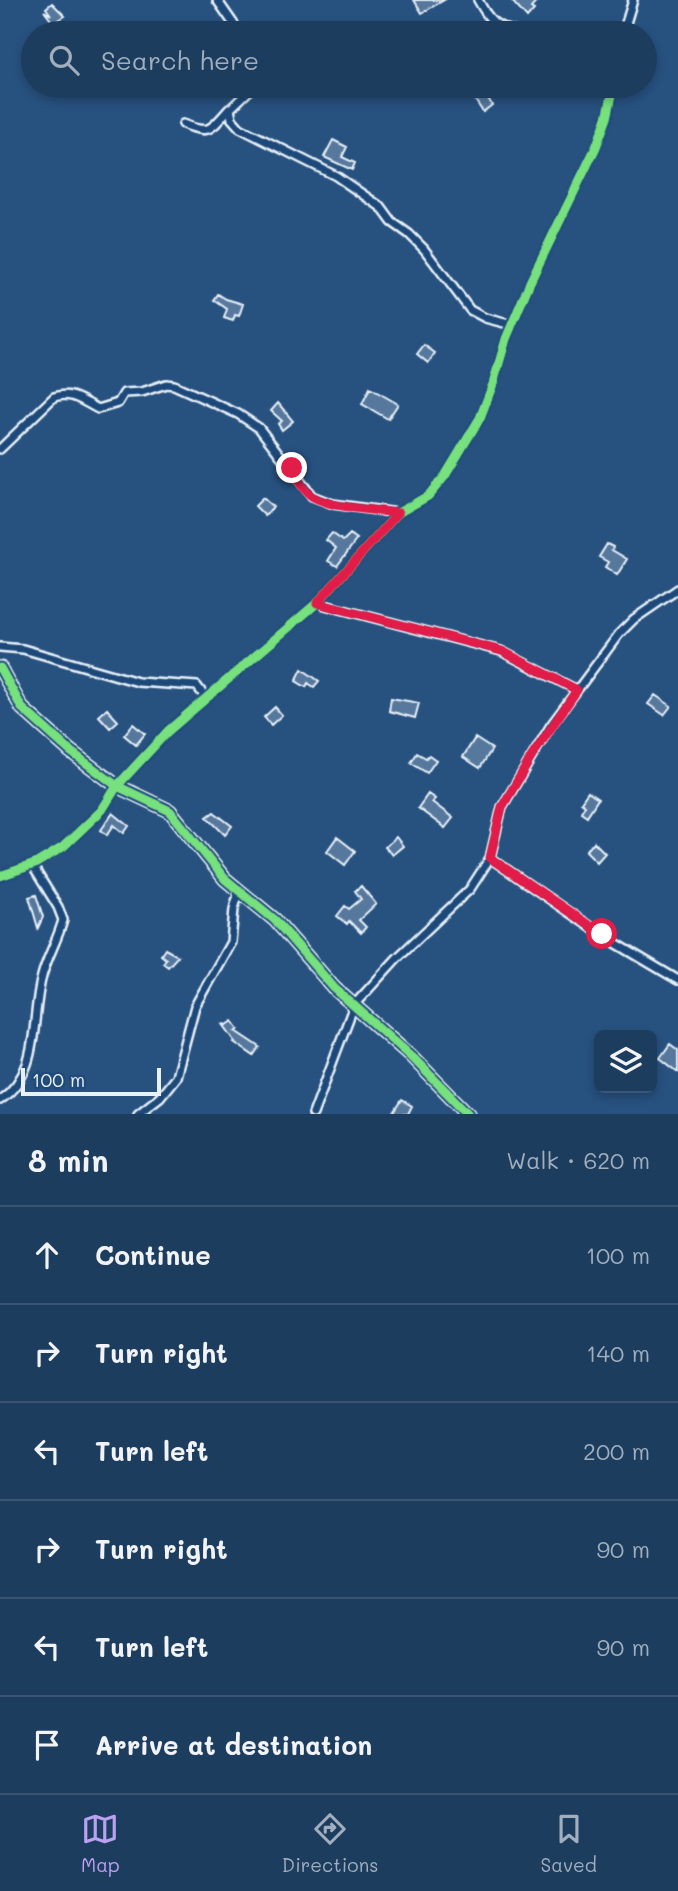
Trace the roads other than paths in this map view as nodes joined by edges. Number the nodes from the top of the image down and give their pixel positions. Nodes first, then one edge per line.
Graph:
1 (217, 0) edge
2 (478, 0) edge
3 (633, 0) edge
4 (232, 21) edge
5 (492, 21) edge
6 (627, 21) edge
7 (241, 98) edge
8 (611, 98) edge
9 (230, 109) junction
10 (183, 124) dead end
11 (512, 326) junction
12 (0, 449) edge
13 (398, 513) junction
14 (678, 589) edge
15 (317, 603) junction
16 (0, 647) edge
17 (0, 668) edge
18 (577, 690) junction
19 (205, 697) junction
20 (117, 786) junction
21 (490, 858) junction
22 (32, 865) junction
23 (0, 876) edge
24 (239, 891) junction
25 (678, 980) edge
26 (354, 1005) junction
27 (0, 1100) edge
28 (138, 1114) edge
29 (313, 1114) edge
30 (468, 1114) edge

1 - 4 street
2 - 5 street
3 - 6 street
7 - 9 street
8 - 11 street
9 - 10 street
9 - 11 street
11 - 13 street
12 - 13 street
13 - 15 street
14 - 18 street
15 - 18 street
15 - 19 street
16 - 19 street
17 - 20 street
18 - 21 street
19 - 20 street
20 - 22 street
20 - 24 street
21 - 25 street
21 - 26 street
22 - 23 street
22 - 27 street
24 - 26 street
24 - 28 street
26 - 29 street
26 - 30 street

